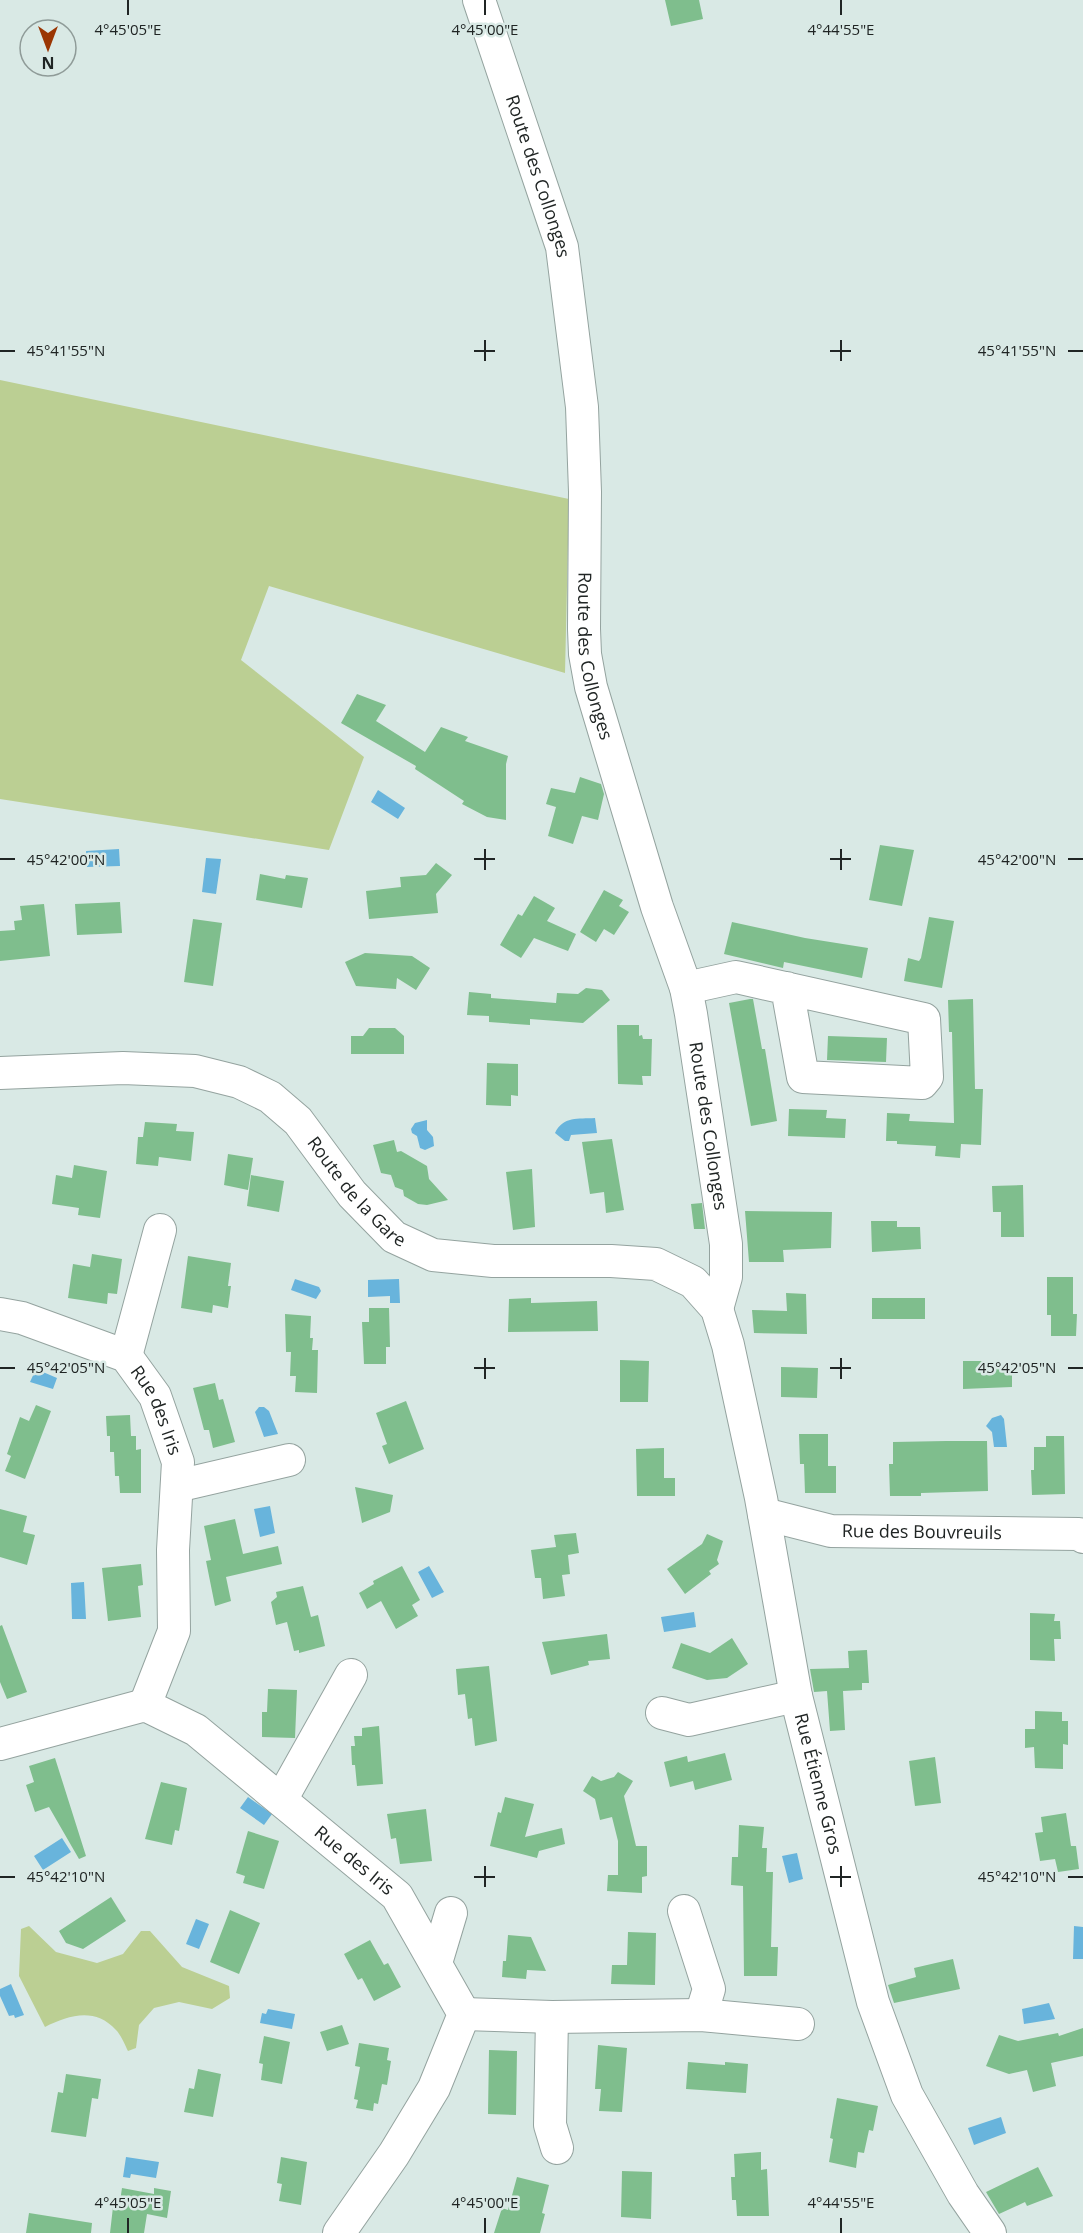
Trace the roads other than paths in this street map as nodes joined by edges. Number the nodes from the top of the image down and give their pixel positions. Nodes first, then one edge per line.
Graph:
1 (479, 0) edge
2 (686, 988) junction
3 (787, 988) junction
4 (0, 1073) edge
5 (160, 1230) dead end
6 (717, 1309) junction
7 (0, 1314) edge
8 (126, 1356) junction
9 (289, 1460) dead end
10 (177, 1486) junction
11 (764, 1514) junction
12 (1083, 1537) edge
13 (351, 1675) dead end
14 (796, 1696) junction
15 (133, 1708) junction
16 (662, 1713) dead end
17 (0, 1744) edge
18 (281, 1800) junction
19 (684, 1911) dead end
20 (451, 1913) dead end
21 (436, 1963) junction
22 (464, 2014) junction
23 (701, 2015) junction
24 (552, 2017) junction
25 (798, 2024) dead end
26 (558, 2148) dead end
27 (339, 2233) edge
28 (990, 2233) edge

1 - 2 street, Route des Collonges
2 - 3 street
2 - 6 street, Route des Collonges
3 - 3 street
4 - 6 street, Route de la Gare
5 - 8 street
6 - 11 street, Rue Étienne Gros
7 - 8 street, Rue des Iris
8 - 10 street, Rue des Iris
9 - 10 street
10 - 15 street, Rue des Iris
11 - 12 street, Rue des Bouvreuils
11 - 14 street, Rue Étienne Gros
13 - 18 street
14 - 16 street
14 - 28 street, Rue Étienne Gros
15 - 17 street
15 - 18 street, Rue des Iris
18 - 21 street, Rue des Iris
19 - 23 street
20 - 21 street
21 - 22 street, Rue des Iris
22 - 24 street
22 - 27 street
23 - 24 street
23 - 25 street
24 - 26 street

